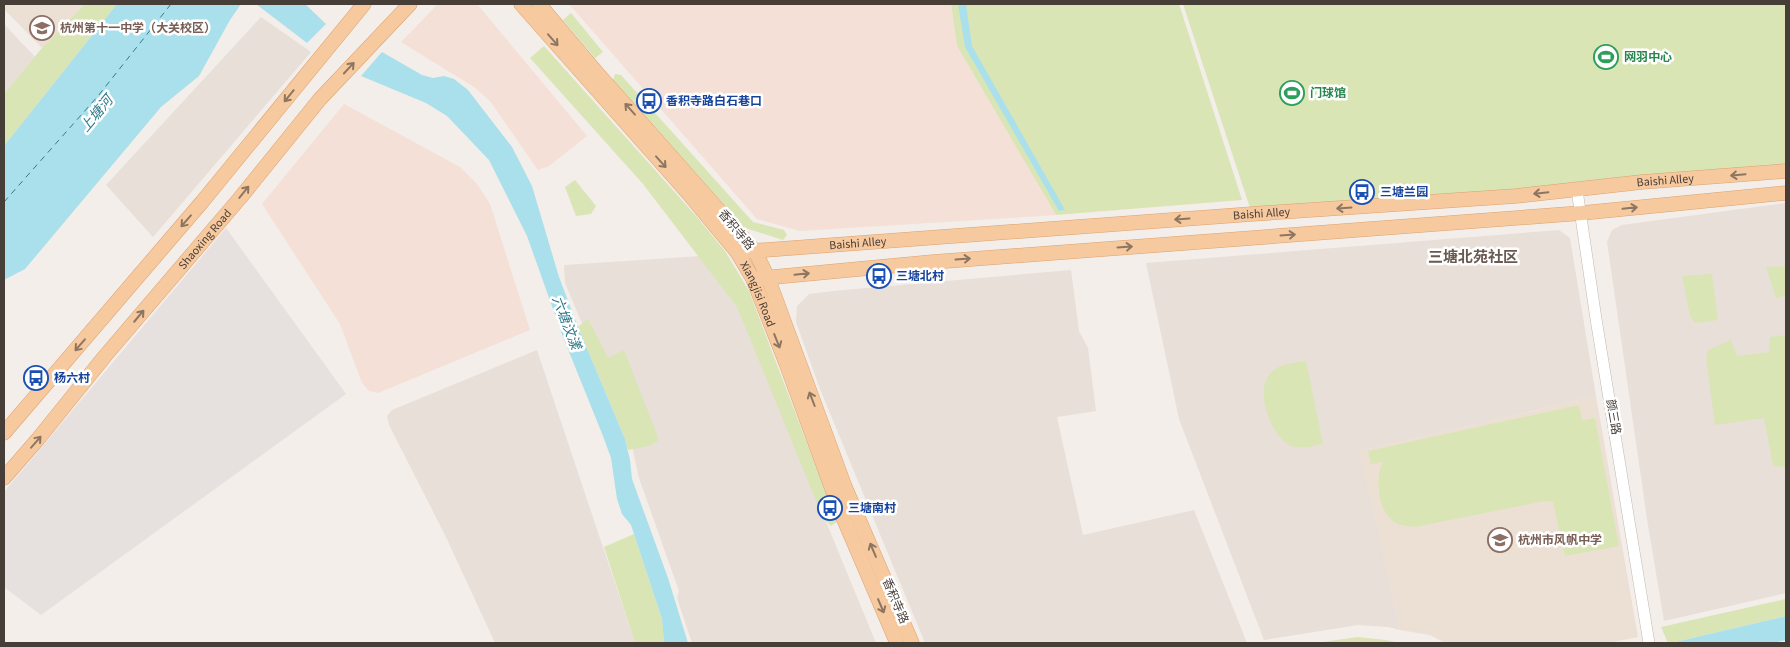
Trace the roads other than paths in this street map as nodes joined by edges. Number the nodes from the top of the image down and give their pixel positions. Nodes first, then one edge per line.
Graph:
1 (364, 4) edge
2 (410, 4) edge
3 (521, 4) edge
4 (539, 4) edge
5 (1786, 171) edge
6 (1577, 190) junction
7 (1786, 193) edge
8 (1582, 213) junction
9 (754, 251) junction
10 (736, 252) junction
11 (768, 278) junction
12 (753, 279) junction
13 (4, 433) edge
14 (4, 478) edge
15 (897, 643) edge
16 (912, 643) edge
17 (1649, 643) edge

1 -> 13 main road, Shaoxing Road
14 -> 2 main road, Shaoxing Road
3 -> 10 main road, Xiangjisi Road
9 -> 4 main road, 香积寺路
5 -> 6 main road, Baishi Alley
6 - 8 street, 颜三路
6 -> 9 main road, Baishi Alley
8 -> 7 main road, Baishi Alley
11 -> 8 main road, Baishi Alley
8 - 17 street, 颜三路
9 - 10 main road, Baishi Alley
9 - 11 main road, 香积寺路
10 - 12 main road, Xiangjisi Road
11 - 12 main road, Baishi Alley
16 -> 11 main road, 香积寺路
12 -> 15 main road, Xiangjisi Road

